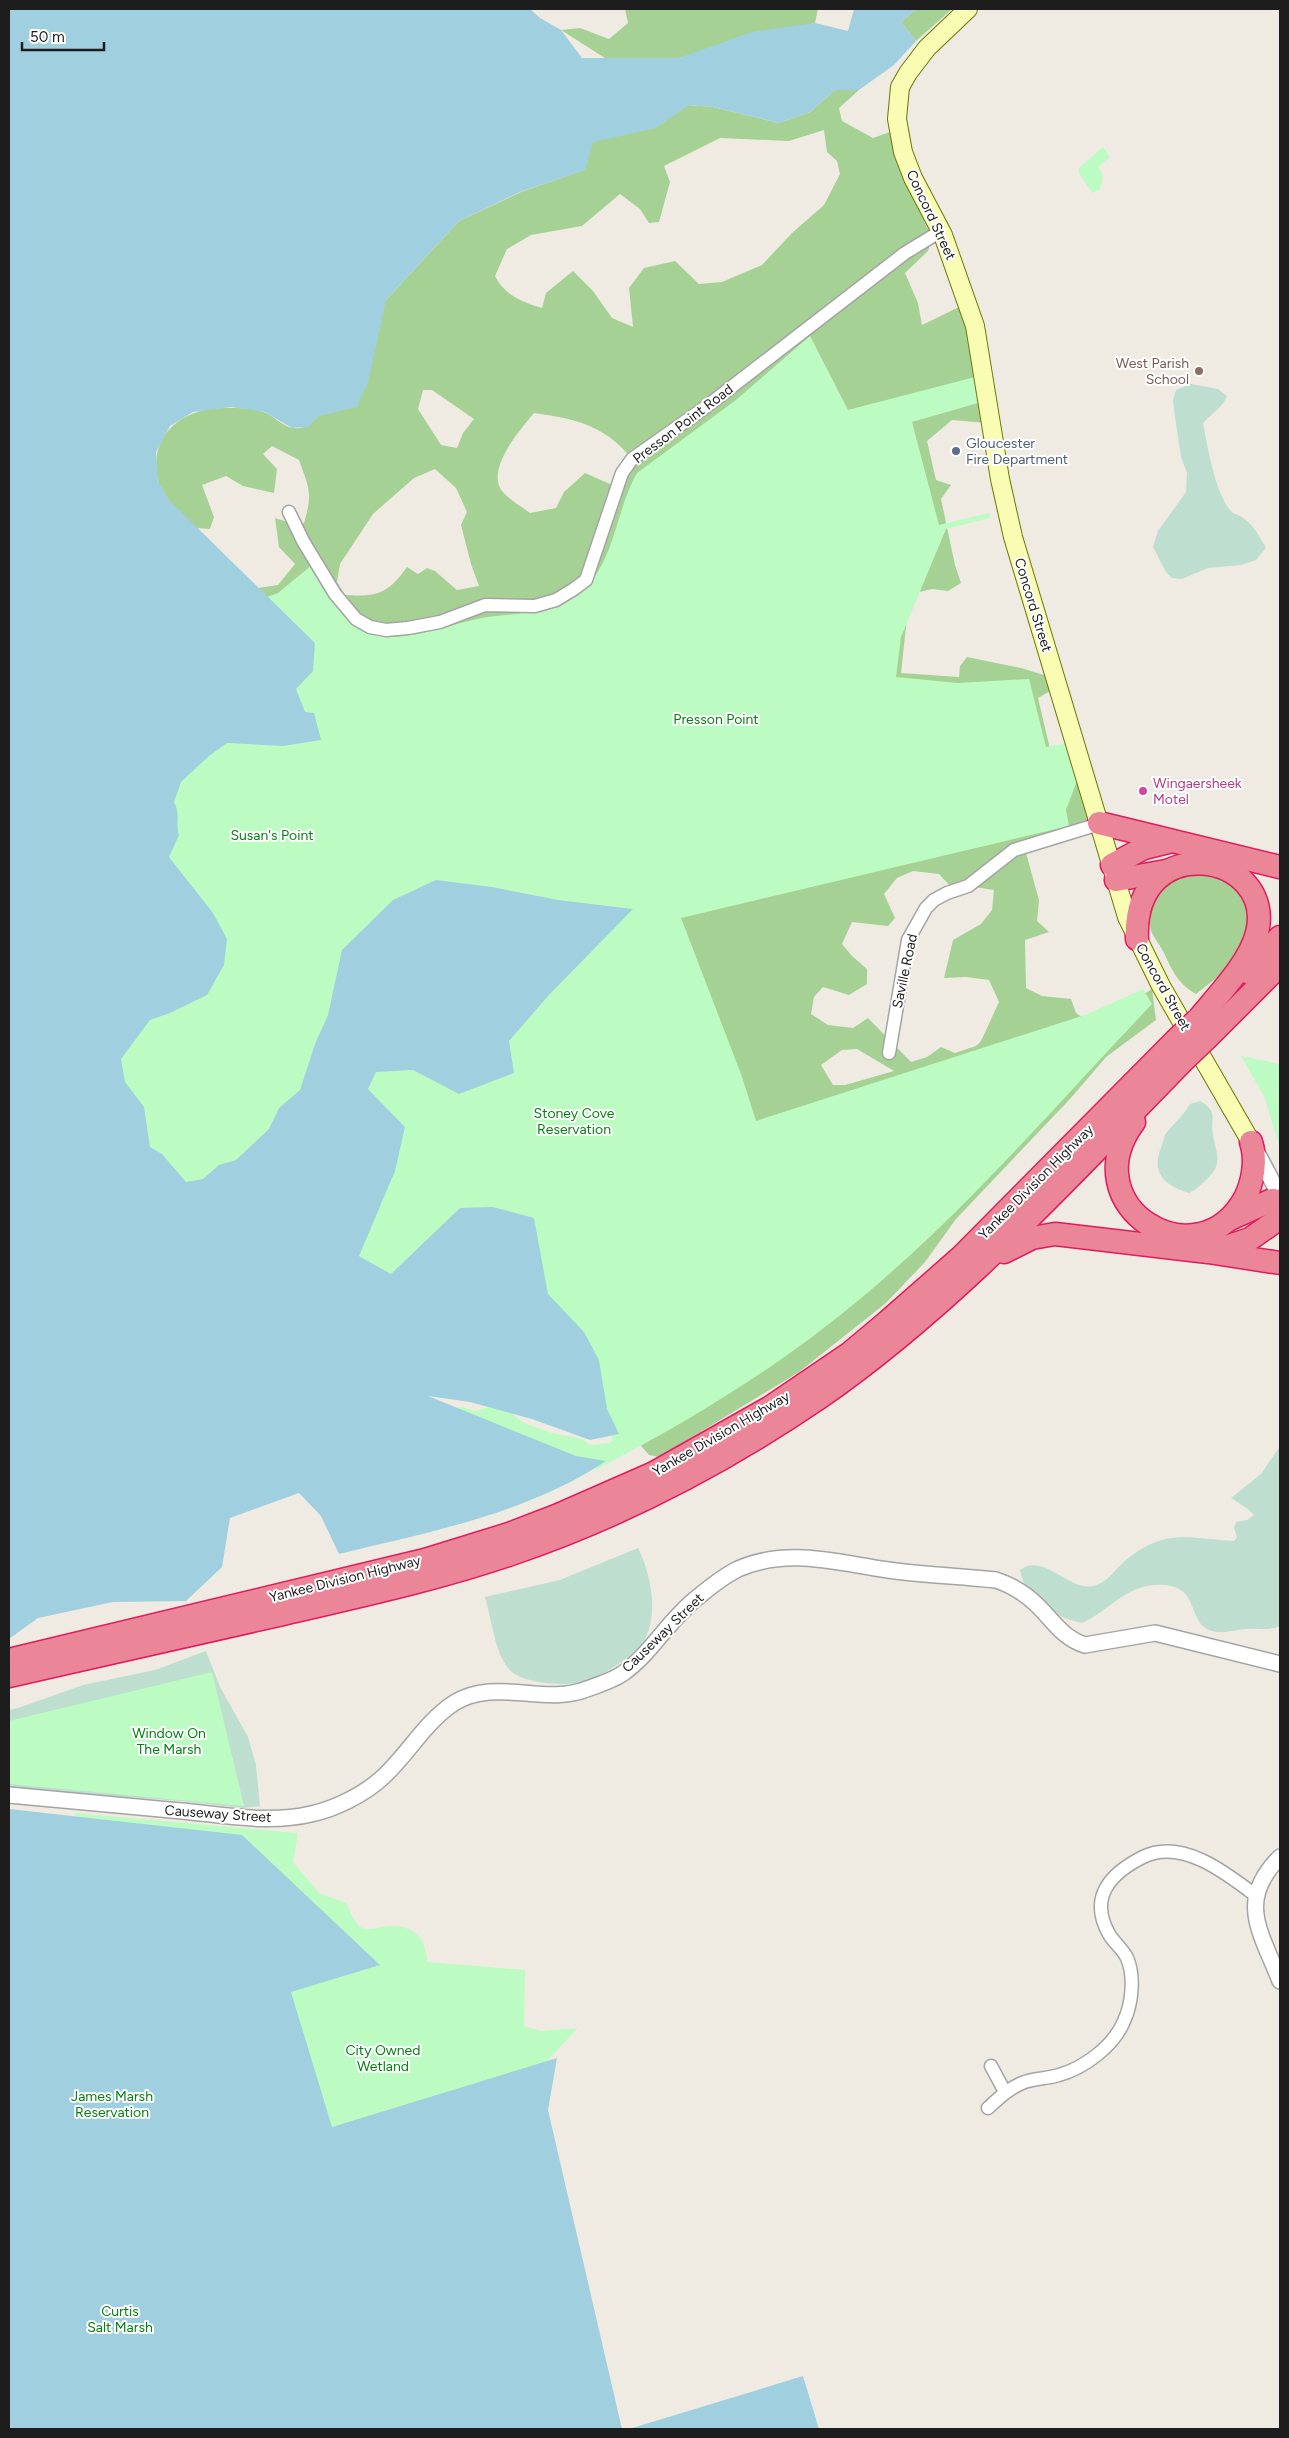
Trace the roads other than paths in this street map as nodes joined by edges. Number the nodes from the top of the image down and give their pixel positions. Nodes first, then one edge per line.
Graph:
1 (968, 9) edge
2 (941, 231) junction
3 (289, 512) dead end
4 (1099, 824) junction
5 (1176, 843) junction
6 (1280, 867) edge
7 (1167, 871) junction
8 (1114, 873) junction
9 (1280, 937) edge
10 (1137, 939) junction
11 (1280, 965) edge
12 (1202, 1025) junction
13 (1180, 1050) junction
14 (889, 1053) dead end
15 (1251, 1142) junction
16 (1280, 1196) edge
17 (1280, 1201) edge
18 (1280, 1218) edge
19 (1227, 1220) junction
20 (1208, 1252) junction
21 (1280, 1263) edge
22 (904, 1333) junction
23 (9, 1660) edge
24 (1280, 1664) edge
25 (9, 1677) edge
26 (9, 1795) edge
27 (1280, 1857) edge
28 (1255, 1894) junction
29 (1280, 1981) edge
30 (990, 2066) dead end
31 (1005, 2092) junction
32 (988, 2108) dead end

1 - 2 main road, Concord Street
2 - 3 street, Presson Point Road
2 - 4 main road, Concord Street
4 - 5 highway
4 - 8 main road, Concord Street
4 - 14 street, Saville Road
5 - 6 highway
5 - 8 highway
7 - 8 highway
7 - 10 highway
7 - 12 highway
8 - 10 main road, Concord Street
9 - 12 highway, Yankee Division Highway
10 - 15 main road, Concord Street
11 - 12 highway, Yankee Division Highway
12 - 13 highway, Yankee Division Highway, bridge
13 - 19 highway
13 - 22 highway, Yankee Division Highway
13 - 23 highway, Yankee Division Highway
15 - 16 street, Concord Street
15 - 19 highway
17 - 19 highway
18 - 20 highway
20 - 21 highway
20 - 22 highway
22 - 25 highway, Yankee Division Highway
24 - 26 street, Causeway Street
27 - 28 street
28 - 29 street
28 - 31 street
30 - 31 street
31 - 32 street

